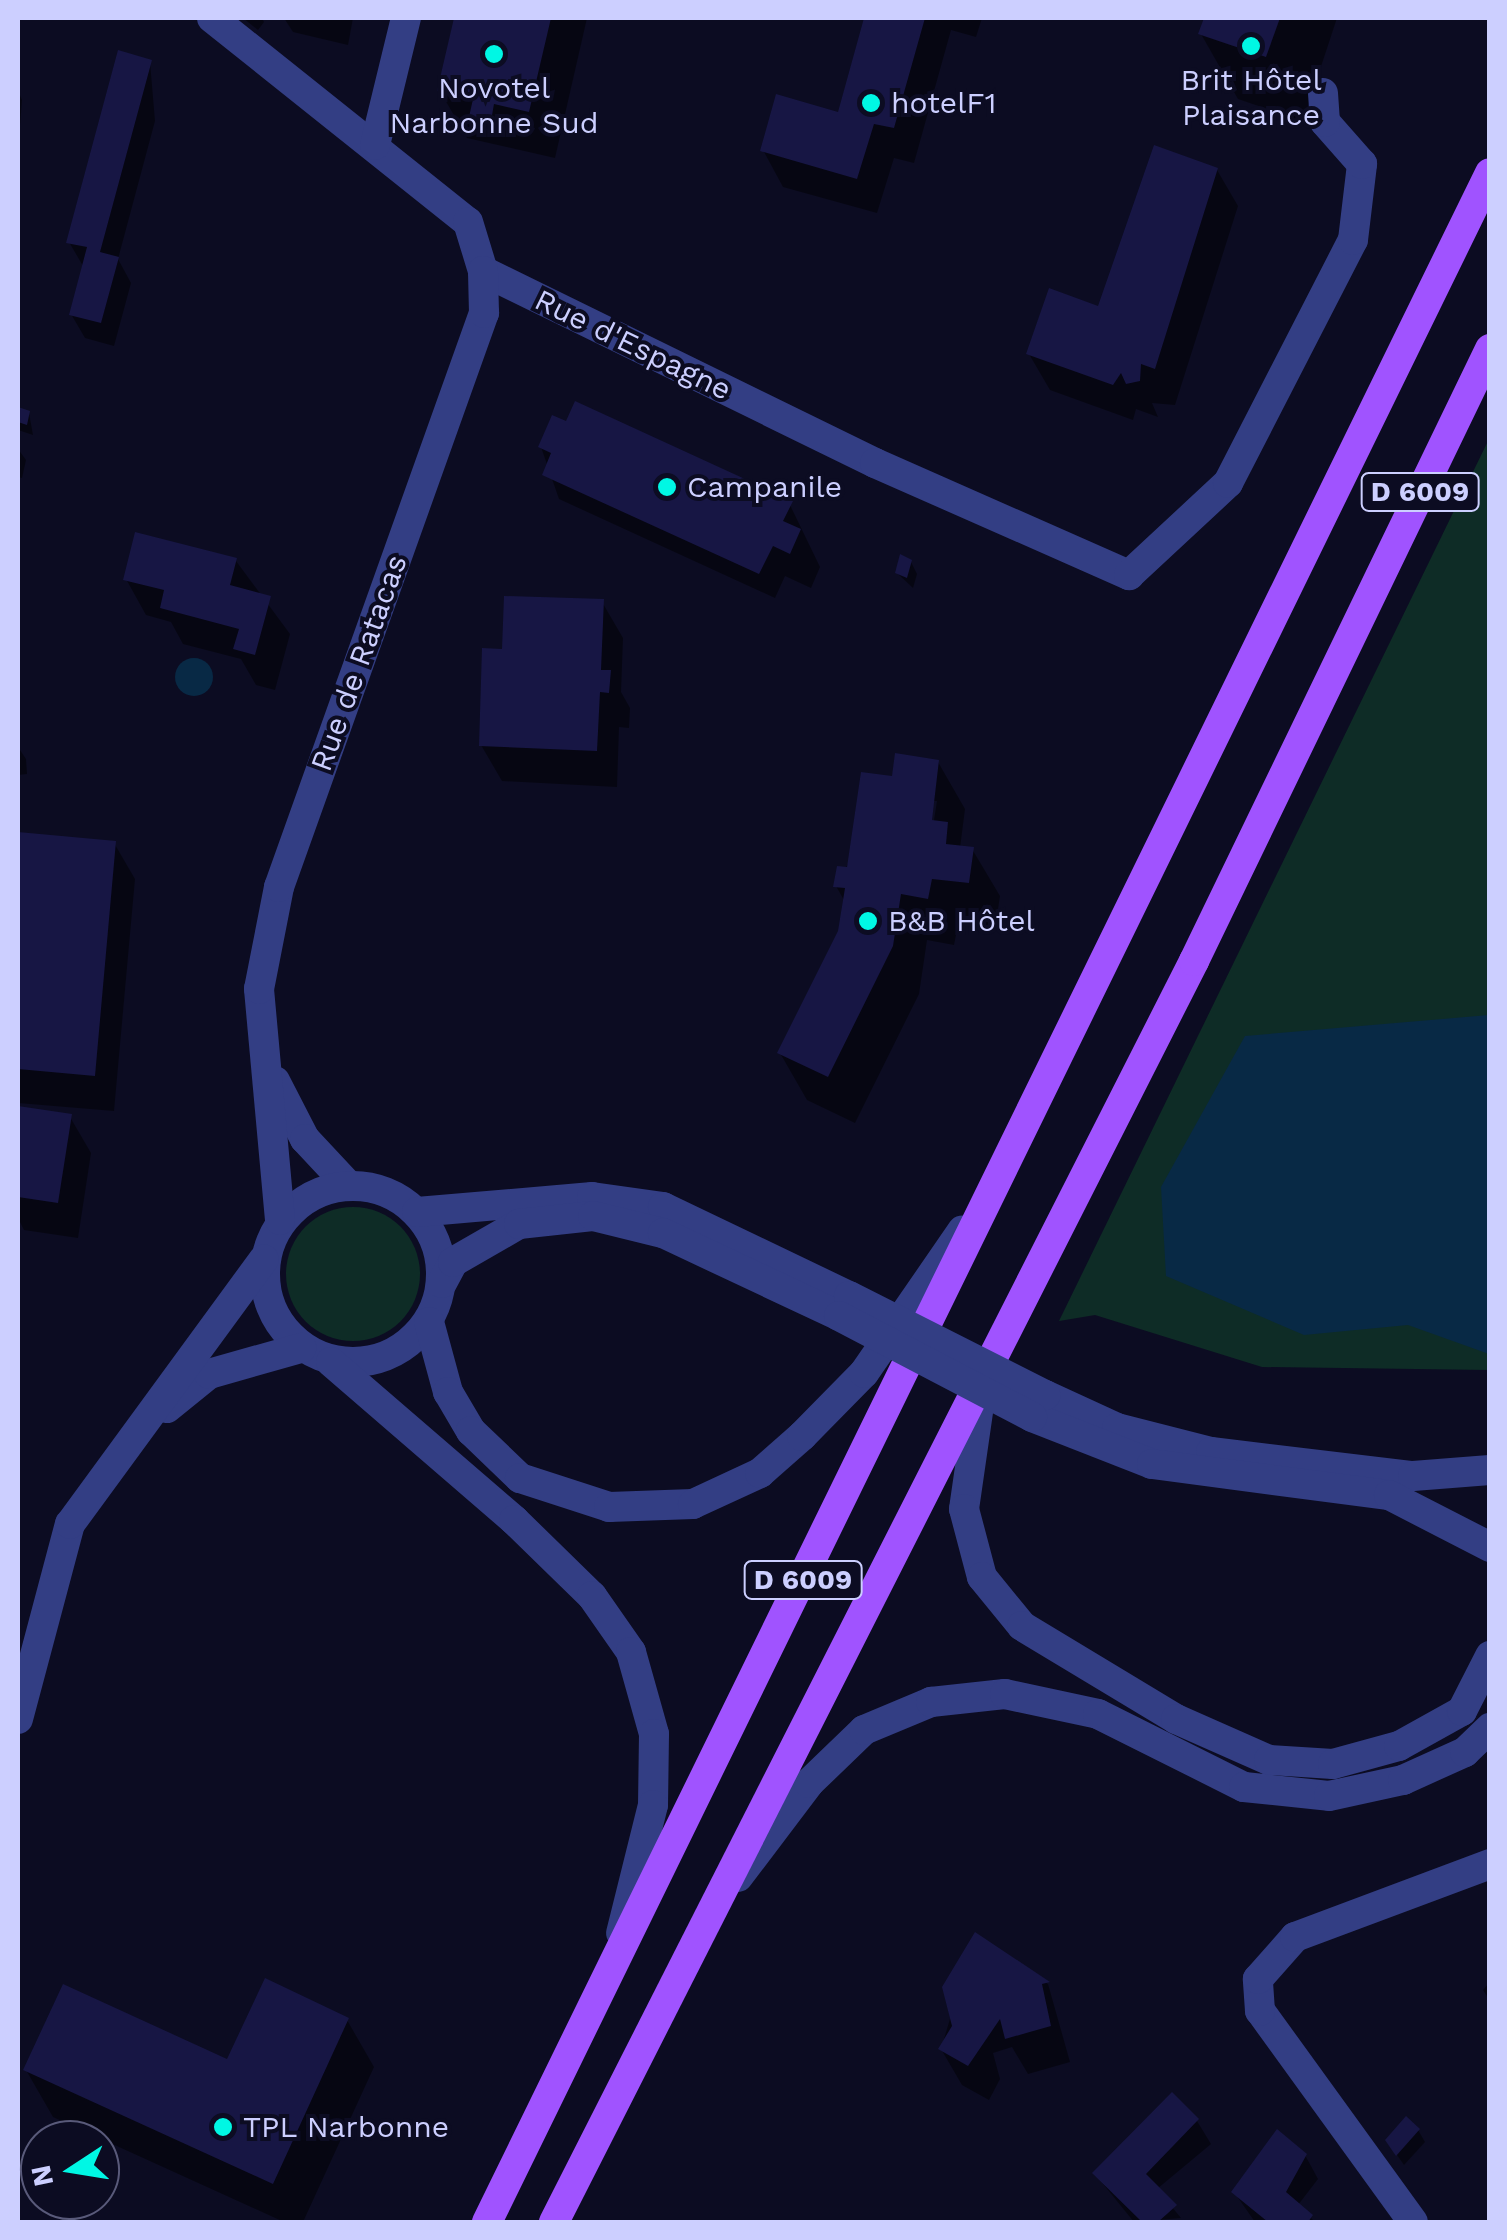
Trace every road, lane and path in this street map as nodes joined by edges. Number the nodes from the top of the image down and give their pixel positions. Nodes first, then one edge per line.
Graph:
1 (212, 18) edge
2 (406, 18) edge
3 (1323, 92) dead end
4 (375, 145) junction
5 (1490, 174) edge
6 (483, 271) junction
7 (1490, 349) edge
8 (265, 1061) junction
9 (347, 1184) junction
10 (992, 1188) junction
11 (417, 1212) junction
12 (280, 1220) junction
13 (264, 1259) junction
14 (442, 1283) junction
15 (844, 1306) junction
16 (1011, 1316) junction
17 (429, 1322) junction
18 (301, 1348) junction
19 (331, 1362) junction
20 (1039, 1406) junction
21 (130, 1438) junction
22 (1490, 1470) edge
23 (1490, 1547) edge
24 (1490, 1656) edge
25 (18, 1719) edge
26 (1490, 1728) edge
27 (1490, 1864) edge
28 (705, 1919) junction
29 (612, 1972) junction
30 (1403, 2219) edge
31 (487, 2222) edge
32 (554, 2222) edge

1 - 4 street
2 - 4 street
3 - 6 street, Rue d'Espagne
4 - 6 street
5 - 10 main road, D 6009
6 - 8 street, Rue de Ratacas
7 - 16 main road, D 6009
8 - 9 street, Rue de Ratacas
8 - 12 street, Rue de Ratacas
9 - 11 street
9 - 12 street
10 - 17 street
10 - 29 main road, D 6009
11 - 14 street
11 - 15 street
12 - 13 street
13 - 18 street
13 - 21 street
14 - 15 street
14 - 17 street
15 - 20 street, bridge
16 - 24 street
16 - 28 main road, D 6009
17 - 19 street
18 - 19 street
18 - 21 street
19 - 29 street
20 - 22 street
20 - 23 street
21 - 25 street
26 - 28 street
27 - 30 street
28 - 32 main road, D 6009
29 - 31 main road, D 6009

